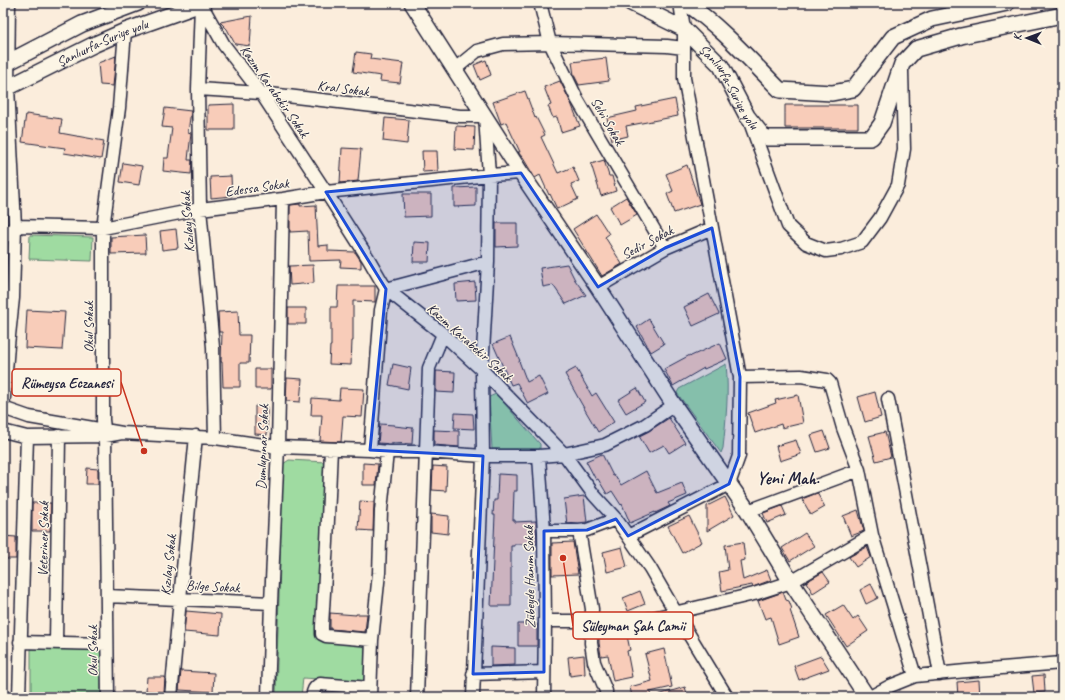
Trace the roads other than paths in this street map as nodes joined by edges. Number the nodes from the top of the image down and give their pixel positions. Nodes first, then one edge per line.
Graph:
1 (9, 3) edge
2 (138, 3) edge
3 (202, 3) edge
4 (412, 3) edge
5 (540, 3) edge
6 (631, 3) edge
7 (680, 3) edge
8 (686, 3) edge
9 (1007, 3) edge
10 (1062, 15) edge
11 (684, 29) junction
12 (125, 31) junction
13 (550, 43) junction
14 (684, 48) junction
15 (6, 64) edge
16 (902, 64) junction
17 (455, 68) junction
18 (5, 88) edge
19 (198, 89) junction
20 (261, 94) junction
21 (485, 116) junction
22 (747, 116) junction
23 (521, 173) junction
24 (489, 175) junction
25 (326, 192) junction
26 (283, 199) junction
27 (200, 210) junction
28 (14, 226) junction
29 (103, 228) junction
30 (712, 228) junction
31 (3, 237) edge
32 (664, 248) junction
33 (488, 262) junction
34 (598, 287) junction
35 (386, 289) junction
36 (443, 334) junction
37 (8, 345) junction
38 (3, 361) edge
39 (482, 370) junction
40 (740, 377) junction
41 (888, 399) dead end
42 (674, 405) junction
43 (3, 409) edge
44 (3, 431) edge
45 (104, 433) junction
46 (59, 436) junction
47 (196, 436) junction
48 (27, 437) junction
49 (215, 438) junction
50 (278, 448) junction
51 (331, 449) junction
52 (370, 450) junction
53 (387, 452) junction
54 (426, 452) junction
55 (564, 454) junction
56 (483, 456) junction
57 (539, 456) junction
58 (859, 470) junction
59 (729, 484) junction
60 (748, 510) junction
61 (616, 519) junction
62 (544, 531) junction
63 (579, 531) junction
64 (872, 535) junction
65 (628, 536) junction
66 (791, 582) junction
67 (107, 596) junction
68 (180, 599) junction
69 (270, 603) junction
70 (676, 613) junction
71 (545, 621) junction
72 (592, 624) junction
73 (372, 640) junction
74 (20, 642) junction
75 (56, 643) junction
76 (107, 644) junction
77 (1062, 663) edge
78 (544, 672) junction
79 (473, 674) junction
80 (940, 674) junction
81 (915, 676) junction
82 (370, 692) edge
83 (19, 697) edge
84 (108, 697) edge
85 (171, 697) edge
86 (268, 697) edge
87 (312, 697) edge
88 (417, 697) edge
89 (473, 697) edge
90 (544, 697) edge
91 (606, 697) edge
92 (727, 697) edge
93 (867, 697) edge
94 (870, 697) edge

1 - 15 street
2 - 15 main road, Şanlıurfa-Suriye yolu
3 - 12 main road, Şanlıurfa-Suriye yolu
3 - 19 street, Kızılay Sokak
3 - 20 street, Kazım Karabekir Sokak
4 - 17 main road
5 - 13 street, Selvi Sokak
6 - 11 main road, Şanlıurfa-Suriye yolu
7 - 11 street
8 - 9 main road, Şanlıurfa-Suriye yolu
10 - 16 main road, Şanlıurfa-Suriye yolu
11 - 14 street
11 - 22 main road, Şanlıurfa-Suriye yolu
12 - 18 main road, Şanlıurfa-Suriye yolu
12 - 29 street, Okul Sokak
13 - 14 street
13 - 17 street
13 - 32 street, Selvi Sokak
14 - 30 street
15 - 18 street
16 - 22 main road, Şanlıurfa-Suriye yolu
16 - 22 street
17 - 21 main road
18 - 28 street
19 - 20 street, Kral Sokak
19 - 27 street, Kızılay Sokak
20 - 21 street, Kral Sokak
20 - 25 street, Kazım Karabekir Sokak
21 - 23 main road
21 - 24 street
23 - 24 street, Edessa Sokak
23 - 34 main road
24 - 25 street, Edessa Sokak
24 - 33 street
25 - 26 street, Edessa Sokak
25 - 35 street, Kazım Karabekir Sokak
26 - 27 street, Edessa Sokak
26 - 50 street, Dumlupınar Sokak
27 - 29 street, Edessa Sokak
27 - 49 street, Kızılay Sokak
28 - 29 street, Edessa Sokak
28 - 31 street
28 - 37 street
29 - 45 street, Okul Sokak
30 - 32 street, Sedir Sokak
30 - 40 street
32 - 34 street, Sedir Sokak
33 - 35 street
33 - 39 street
34 - 42 main road
35 - 36 street, Kazım Karabekir Sokak
35 - 52 street
36 - 39 street, Kazım Karabekir Sokak
36 - 54 street
37 - 38 street
37 - 43 street
39 - 55 street, Kazım Karabekir Sokak
39 - 56 street
40 - 58 street
40 - 59 street
41 - 80 street
42 - 55 street
42 - 59 main road
43 - 45 street
44 - 48 street
45 - 46 street
45 - 47 street
45 - 67 street, Okul Sokak
46 - 48 street
46 - 75 street, Veteriner Sokak
47 - 49 street
47 - 68 street, Kızılay Sokak
48 - 74 street
49 - 50 street
50 - 51 street
50 - 69 street, Dumlupınar Sokak
51 - 52 street
51 - 73 street
52 - 53 street
53 - 54 street
53 - 73 street
54 - 56 street
54 - 88 street
55 - 57 street
55 - 61 street, Kazım Karabekir Sokak
56 - 57 street
56 - 79 street
57 - 62 street, Zübeyde Hanım Sokak
58 - 60 street
58 - 64 street
59 - 60 main road
59 - 65 street
60 - 66 main road
61 - 63 street
61 - 65 street, Kazım Karabekir Sokak
62 - 63 street
62 - 71 street, Zübeyde Hanım Sokak
63 - 72 street
64 - 66 street
64 - 81 street
65 - 70 street, Kazım Karabekir Sokak
66 - 70 street
66 - 93 main road
67 - 68 street, Bilge Sokak
67 - 76 street, Okul Sokak
68 - 69 street, Bilge Sokak
68 - 85 street, Kızılay Sokak
69 - 86 street, Dumlupınar Sokak
70 - 72 street
70 - 92 street, Kazım Karabekir Sokak
71 - 72 street
71 - 78 street, Zübeyde Hanım Sokak
72 - 91 street
73 - 82 street
74 - 75 street
74 - 83 street
75 - 76 street
76 - 84 street, Okul Sokak
77 - 80 street
78 - 79 street
78 - 90 street, Zübeyde Hanım Sokak
79 - 89 street
80 - 81 street
81 - 94 street
82 - 87 street

